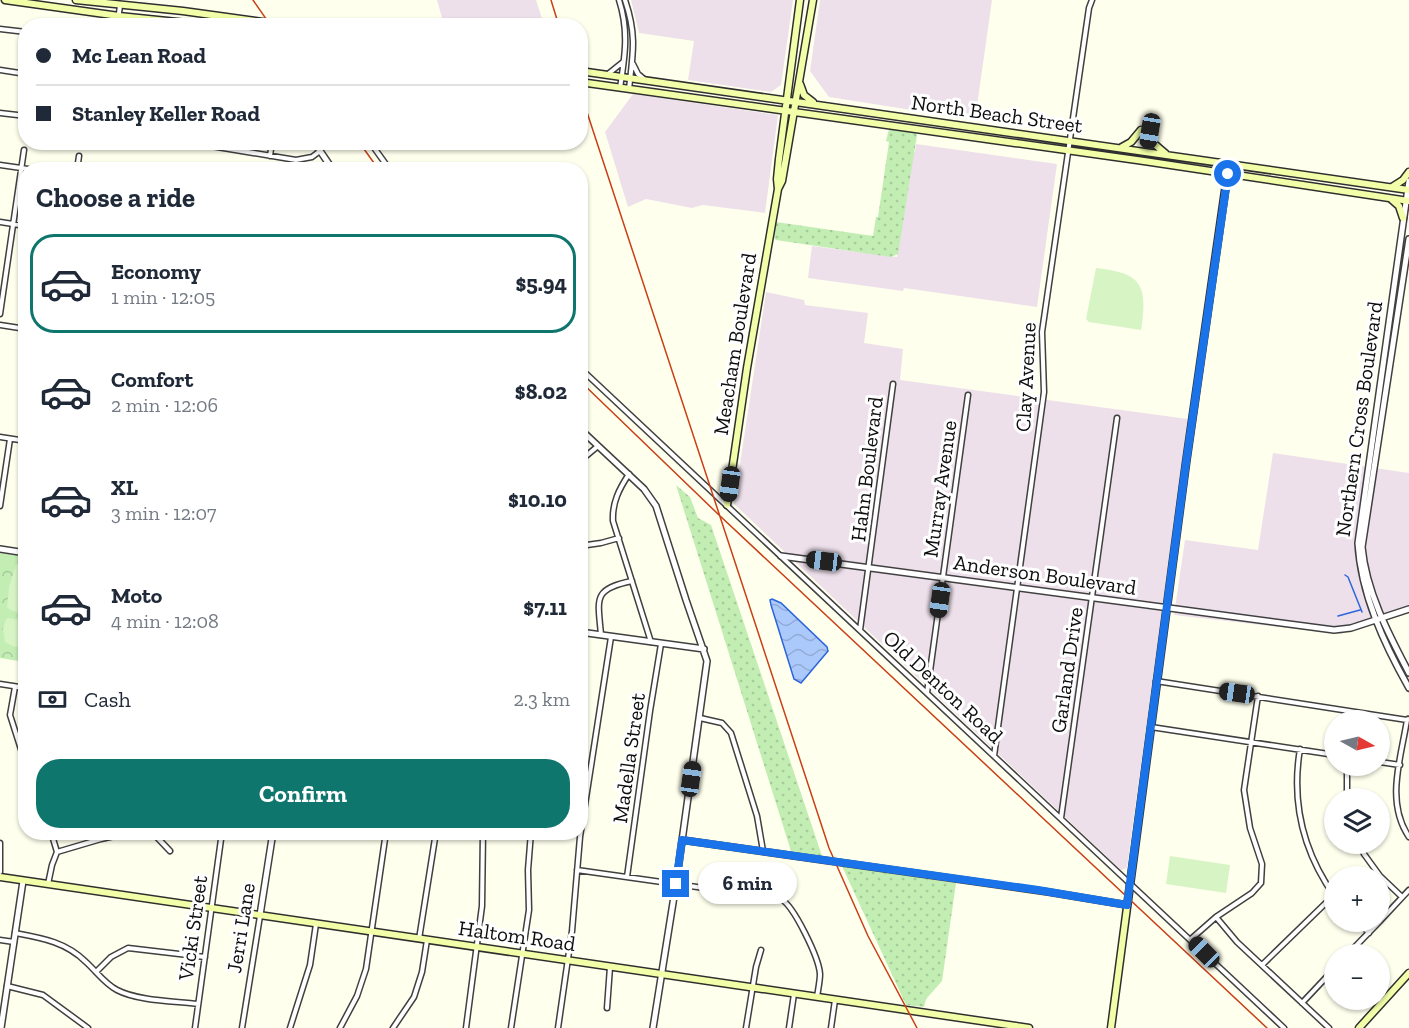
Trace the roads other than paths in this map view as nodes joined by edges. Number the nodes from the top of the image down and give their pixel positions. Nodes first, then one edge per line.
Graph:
1 (4, 0) edge
2 (76, 0) edge
3 (620, 0) edge
4 (625, 0) edge
5 (800, 0) edge
6 (813, 0) edge
7 (1092, 0) edge
8 (44, 3) edge
9 (120, 6) junction
10 (119, 16) junction
11 (138, 18) edge
12 (212, 18) edge
13 (0, 29) edge
14 (18, 31) edge
15 (624, 61) junction
16 (632, 63) junction
17 (0, 70) edge
18 (588, 72) edge
19 (18, 73) edge
20 (607, 75) junction
21 (622, 77) junction
22 (630, 79) junction
23 (648, 81) junction
24 (789, 82) junction
25 (588, 83) edge
26 (799, 84) junction
27 (680, 85) junction
28 (620, 88) junction
29 (629, 89) junction
30 (708, 89) junction
31 (678, 96) junction
32 (769, 98) junction
33 (706, 100) junction
34 (786, 100) junction
35 (797, 102) junction
36 (819, 105) junction
37 (784, 112) junction
38 (0, 113) edge
39 (795, 113) junction
40 (18, 115) edge
41 (886, 115) junction
42 (885, 125) junction
43 (1069, 140) junction
44 (1120, 148) junction
45 (24, 150) dead end
46 (234, 150) edge
47 (271, 150) edge
48 (1137, 150) junction
49 (1068, 151) junction
50 (1147, 151) junction
51 (320, 152) joint
52 (1166, 154) junction
53 (79, 156) dead end
54 (270, 156) junction
55 (23, 162) edge
56 (78, 162) edge
57 (327, 162) edge
58 (1229, 164) junction
59 (0, 165) edge
60 (18, 167) edge
61 (1409, 172) edge
62 (1228, 174) junction
63 (1409, 181) edge
64 (1391, 188) junction
65 (778, 189) junction
66 (1408, 190) edge
67 (18, 193) edge
68 (1388, 197) junction
69 (1407, 200) edge
70 (1403, 218) junction
71 (0, 222) edge
72 (13, 224) junction
73 (18, 225) edge
74 (1409, 239) edge
75 (2, 290) edge
76 (0, 314) edge
77 (0, 326) edge
78 (18, 328) edge
79 (1386, 368) junction
80 (588, 375) edge
81 (893, 384) dead end
82 (968, 395) dead end
83 (1117, 418) dead end
84 (588, 437) edge
85 (0, 438) edge
86 (10, 439) junction
87 (18, 440) edge
88 (598, 446) junction
89 (588, 454) edge
90 (629, 474) junction
91 (727, 505) junction
92 (0, 506) edge
93 (619, 538) junction
94 (588, 545) edge
95 (0, 549) edge
96 (18, 552) edge
97 (781, 556) junction
98 (869, 567) junction
99 (943, 577) junction
100 (632, 581) junction
101 (1018, 588) junction
102 (1092, 598) junction
103 (1167, 608) junction
104 (1409, 609) edge
105 (1380, 618) junction
106 (860, 630) junction
107 (588, 633) edge
108 (601, 635) junction
109 (610, 637) junction
110 (651, 642) junction
111 (661, 644) junction
112 (704, 649) junction
113 (1409, 673) edge
114 (1156, 681) junction
115 (0, 684) edge
116 (15, 687) junction
117 (18, 687) edge
118 (1409, 688) edge
119 (927, 693) junction
120 (1258, 696) junction
121 (700, 718) junction
122 (1408, 719) edge
123 (1150, 727) junction
124 (18, 740) edge
125 (1250, 742) junction
126 (1300, 749) junction
127 (1324, 753) edge
128 (994, 756) junction
129 (1390, 764) edge
130 (1400, 765) junction
131 (588, 780) edge
132 (1061, 819) junction
133 (1409, 837) edge
134 (53, 840) edge
135 (93, 840) edge
136 (160, 840) edge
137 (221, 840) edge
138 (272, 840) edge
139 (385, 840) edge
140 (435, 840) edge
141 (483, 840) edge
142 (530, 840) edge
143 (580, 840) edge
144 (682, 840) junction
145 (0, 843) edge
146 (170, 850) dead end
147 (763, 851) junction
148 (57, 852) junction
149 (577, 870) junction
150 (0, 872) edge
151 (0, 877) edge
152 (627, 877) junction
153 (1324, 879) edge
154 (23, 881) junction
155 (48, 884) junction
156 (676, 884) junction
157 (1130, 884) junction
158 (1390, 886) edge
159 (1409, 890) edge
160 (1402, 897) junction
161 (1127, 905) junction
162 (1324, 906) edge
163 (211, 908) junction
164 (1390, 910) edge
165 (260, 915) junction
166 (1216, 917) junction
167 (316, 924) junction
168 (372, 932) junction
169 (15, 933) junction
170 (1369, 933) edge
171 (419, 939) junction
172 (1191, 939) junction
173 (0, 940) edge
174 (427, 940) junction
175 (14, 942) junction
176 (1358, 944) edge
177 (478, 947) junction
178 (761, 950) dead end
179 (523, 954) junction
180 (205, 957) junction
181 (568, 960) junction
182 (1262, 965) junction
183 (610, 967) junction
184 (96, 972) junction
185 (1409, 973) edge
186 (661, 975) junction
187 (1324, 980) edge
188 (7, 986) junction
189 (752, 988) junction
190 (794, 994) junction
191 (817, 997) junction
192 (836, 1000) junction
193 (1302, 1003) junction
194 (198, 1004) junction
195 (607, 1008) dead end
196 (1, 1028) edge
197 (88, 1028) edge
198 (195, 1028) edge
199 (242, 1028) edge
200 (290, 1028) edge
201 (340, 1028) edge
202 (393, 1028) edge
203 (466, 1028) edge
204 (511, 1028) edge
205 (558, 1028) edge
206 (653, 1028) edge
207 (746, 1028) edge
208 (789, 1028) edge
209 (831, 1028) edge
210 (1029, 1028) edge
211 (1111, 1028) edge
212 (1284, 1028) edge
213 (1329, 1028) edge
214 (1359, 1028) edge

1 - 8 main road
2 - 9 main road
3 - 15 street
4 - 16 street
5 - 24 main road, Meacham Boulevard
6 - 26 main road, Meacham Boulevard
7 - 43 street, Clay Avenue
8 - 10 main road
9 - 10 street
9 - 12 main road
10 - 11 main road
13 - 14 street
15 - 20 street
15 - 21 street
16 - 22 street
16 - 23 street
17 - 19 street
18 - 20 main road, North Beach Street
20 - 21 main road, North Beach Street
21 - 22 main road, North Beach Street
21 - 28 street
22 - 23 main road, North Beach Street
22 - 29 street
23 - 27 main road, North Beach Street
24 - 32 main road
24 - 34 main road, Meacham Boulevard
25 - 28 main road, North Beach Street
26 - 35 main road, Meacham Boulevard
26 - 36 main road
27 - 30 main road, North Beach Street
27 - 31 main road
28 - 29 main road, North Beach Street
29 - 31 main road, North Beach Street
30 - 32 main road, North Beach Street
30 - 33 main road
31 - 33 main road, North Beach Street
32 - 34 main road, North Beach Street
33 - 37 main road, North Beach Street
34 - 35 main road, North Beach Street
34 - 37 main road, Meacham Boulevard
35 - 36 main road, North Beach Street
35 - 39 main road, Meacham Boulevard
36 - 41 main road, North Beach Street
37 - 39 main road, North Beach Street
37 - 65 main road, Meacham Boulevard
38 - 40 street
39 - 42 main road, North Beach Street
39 - 65 main road, Meacham Boulevard
41 - 42 main road
41 - 43 main road, North Beach Street
42 - 49 main road, North Beach Street
43 - 44 main road, North Beach Street
43 - 49 street, Clay Avenue
44 - 48 main road, North Beach Street
44 - 48 main road
45 - 55 street
46 - 54 street
47 - 54 street
48 - 50 main road, North Beach Street
49 - 62 main road, North Beach Street
49 - 101 street, Clay Avenue
50 - 52 main road, North Beach Street
50 - 52 main road
51 - 54 street
51 - 57 street
52 - 58 main road, North Beach Street
53 - 56 street
58 - 62 main road
58 - 64 main road, North Beach Street
59 - 60 street
61 - 64 main road
62 - 68 main road, North Beach Street
62 - 103 main road
63 - 66 street, Northern Cross Boulevard
64 - 66 main road, North Beach Street
65 - 91 main road, Meacham Boulevard
66 - 69 street, Northern Cross Boulevard
67 - 72 street
68 - 69 main road, North Beach Street
68 - 70 main road
69 - 70 street, Northern Cross Boulevard
70 - 79 street, Northern Cross Boulevard
71 - 72 street
72 - 73 street
72 - 75 street
74 - 79 street, Northern Cross Boulevard
75 - 76 street
77 - 78 street
79 - 105 street, Northern Cross Boulevard
80 - 91 street, Old Denton Road
81 - 98 street, Hahn Boulevard
82 - 99 street, Murray Avenue
83 - 102 street, Garland Drive
84 - 88 street
85 - 86 street
86 - 87 street
86 - 92 street
88 - 89 street
88 - 90 street
90 - 93 street
90 - 112 street
91 - 97 street, Old Denton Road
93 - 94 street
93 - 100 street
95 - 96 street
97 - 98 street, Anderson Boulevard
97 - 106 street, Old Denton Road
98 - 99 street, Anderson Boulevard
98 - 106 street, Hahn Boulevard
99 - 101 street, Anderson Boulevard
99 - 119 street, Murray Avenue
100 - 108 street
100 - 110 street
101 - 102 street, Anderson Boulevard
101 - 128 street, Clay Avenue
102 - 103 street, Anderson Boulevard
102 - 132 street, Garland Drive
103 - 105 street, Anderson Boulevard
103 - 114 main road
104 - 105 street, Anderson Boulevard
105 - 113 street, Northern Cross Boulevard
105 - 118 street, Northern Cross Boulevard
106 - 119 street, Old Denton Road
107 - 108 street
108 - 109 street
109 - 110 street
109 - 131 street
110 - 111 street
111 - 112 street
111 - 152 street, Madella Street
112 - 121 street
114 - 120 street
114 - 123 main road
115 - 116 street
116 - 117 street
116 - 124 street
119 - 128 street, Old Denton Road
120 - 122 street
120 - 125 street
121 - 144 street
121 - 147 street
122 - 130 street
123 - 125 street
123 - 157 main road
125 - 126 street
125 - 166 street
126 - 127 street
126 - 153 street
128 - 132 street, Old Denton Road
129 - 130 street
130 - 133 street
132 - 157 street, Old Denton Road
134 - 148 street
135 - 148 street
136 - 146 street
137 - 163 street, Vicki Street
138 - 165 street, Jerri Lane
139 - 168 street
140 - 171 street
141 - 177 street
142 - 179 street
143 - 149 street
144 - 147 street
144 - 156 street
145 - 150 street
147 - 161 street
148 - 155 street
149 - 152 street
149 - 181 street
151 - 154 main road, Haltom Road
152 - 156 street
154 - 155 main road, Haltom Road
154 - 169 street
155 - 163 main road, Haltom Road
156 - 186 street
156 - 191 street
157 - 161 main road
157 - 172 street, Old Denton Road
158 - 160 street
159 - 160 street
160 - 164 street
161 - 211 main road
162 - 182 street
163 - 165 main road, Haltom Road
163 - 180 street, Vicki Street
165 - 167 main road, Haltom Road
165 - 199 street, Jerri Lane
166 - 172 street
166 - 182 street
167 - 168 main road, Haltom Road
167 - 200 street
168 - 171 main road, Haltom Road
168 - 201 street
169 - 175 street
169 - 184 street
170 - 176 street
171 - 174 main road, Haltom Road
172 - 212 street, Old Denton Road
173 - 175 street
174 - 177 main road, Haltom Road
174 - 202 street
175 - 188 street
177 - 179 main road, Haltom Road
177 - 203 street
178 - 189 street
179 - 181 main road, Haltom Road
179 - 204 street
180 - 184 street
180 - 194 street, Vicki Street
181 - 183 main road, Haltom Road
181 - 205 street
182 - 193 street
183 - 186 main road, Haltom Road
183 - 195 street
184 - 194 street
185 - 214 main road
186 - 189 main road, Haltom Road
186 - 206 street
187 - 193 street
188 - 196 street
188 - 197 street
189 - 190 main road, Haltom Road
189 - 207 street
190 - 191 main road, Haltom Road
190 - 208 street
191 - 192 main road, Haltom Road
192 - 209 street
192 - 210 main road, Haltom Road
193 - 213 street
194 - 198 street, Vicki Street

